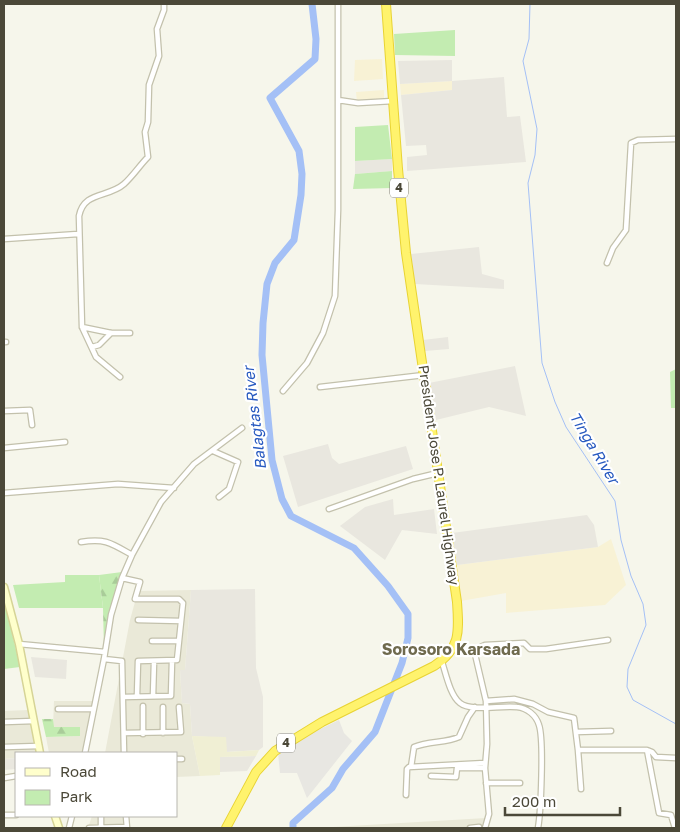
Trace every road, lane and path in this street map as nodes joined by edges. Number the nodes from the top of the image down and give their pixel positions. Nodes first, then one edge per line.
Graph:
1 (164, 4) edge
2 (338, 4) edge
3 (386, 4) edge
4 (338, 100) junction
5 (394, 100) junction
6 (676, 139) edge
7 (78, 234) junction
8 (4, 238) edge
9 (607, 263) dead end
10 (82, 327) junction
11 (111, 333) junction
12 (130, 333) dead end
13 (92, 347) junction
14 (424, 375) junction
15 (120, 377) dead end
16 (320, 387) dead end
17 (283, 391) dead end
18 (4, 411) edge
19 (32, 425) dead end
20 (242, 428) dead end
21 (65, 442) dead end
22 (4, 448) edge
23 (213, 451) junction
24 (438, 473) junction
25 (174, 488) junction
26 (4, 493) edge
27 (219, 498) dead end
28 (329, 509) dead end
29 (81, 542) dead end
30 (132, 555) junction
31 (122, 578) junction
32 (4, 587) edge
33 (138, 620) dead end
34 (181, 621) junction
35 (608, 640) dead end
36 (152, 641) dead end
37 (179, 641) junction
38 (19, 644) junction
39 (454, 647) junction
40 (474, 650) junction
41 (105, 652) junction
42 (104, 660) junction
43 (172, 661) junction
44 (154, 662) junction
45 (442, 662) junction
46 (137, 696) junction
47 (153, 696) junction
48 (123, 697) junction
49 (486, 704) junction
50 (143, 706) dead end
51 (164, 707) dead end
52 (179, 707) dead end
53 (475, 707) junction
54 (58, 709) dead end
55 (93, 709) junction
56 (34, 721) junction
57 (4, 722) edge
58 (611, 731) dead end
59 (576, 732) junction
60 (124, 733) junction
61 (163, 733) junction
62 (143, 734) junction
63 (38, 746) junction
64 (4, 747) edge
65 (578, 750) junction
66 (647, 750) junction
67 (40, 752) edge
68 (84, 752) edge
69 (124, 752) edge
70 (676, 758) edge
71 (485, 766) junction
72 (411, 767) junction
73 (431, 776) dead end
74 (486, 783) junction
75 (520, 783) dead end
76 (581, 789) dead end
77 (406, 795) dead end
78 (89, 828) edge
79 (101, 828) edge
80 (127, 828) edge
81 (226, 828) edge
82 (470, 828) edge
83 (482, 828) edge
84 (538, 828) edge
85 (675, 828) edge

1 - 7 street
2 - 4 street
3 - 5 highway, President Jose P. Laurel Highway / 4
4 - 5 street
4 - 17 street
5 - 14 highway, President Jose P. Laurel Highway / 4
6 - 9 street
7 - 8 street
7 - 10 street
10 - 11 street
10 - 13 street
11 - 12 street
11 - 13 street
13 - 15 street
14 - 16 street
14 - 24 highway, President Jose P. Laurel Highway / 4
18 - 19 street
20 - 23 street
21 - 22 street
23 - 25 street
23 - 27 street
24 - 28 street
24 - 39 highway, President Jose P. Laurel Highway / 4
25 - 26 street
25 - 30 street
29 - 30 street
30 - 31 street
31 - 34 street
31 - 41 street
32 - 38 main road
33 - 34 street
34 - 37 street
35 - 40 street
36 - 37 street
37 - 43 street
38 - 41 street
38 - 56 main road
39 - 40 street
39 - 45 highway, 4
40 - 49 street
41 - 42 street
42 - 48 street
42 - 55 street
43 - 44 street
43 - 47 street
44 - 46 street
44 - 47 street
45 - 53 street
45 - 81 highway, 4
46 - 47 street
46 - 48 street
48 - 60 street
49 - 53 street
49 - 59 street
49 - 71 street
49 - 84 street
50 - 62 street
51 - 61 street
52 - 61 street
53 - 72 street
54 - 55 street
55 - 68 street
56 - 57 street
56 - 63 main road
58 - 59 street
59 - 65 street
60 - 62 street
60 - 69 street
61 - 62 street
63 - 64 street
63 - 67 main road
65 - 66 street
65 - 76 street
66 - 70 street
66 - 85 street
71 - 72 street
71 - 73 street
71 - 74 street
72 - 77 street
74 - 75 street
74 - 83 street
78 - 79 street
79 - 80 street
82 - 83 street

